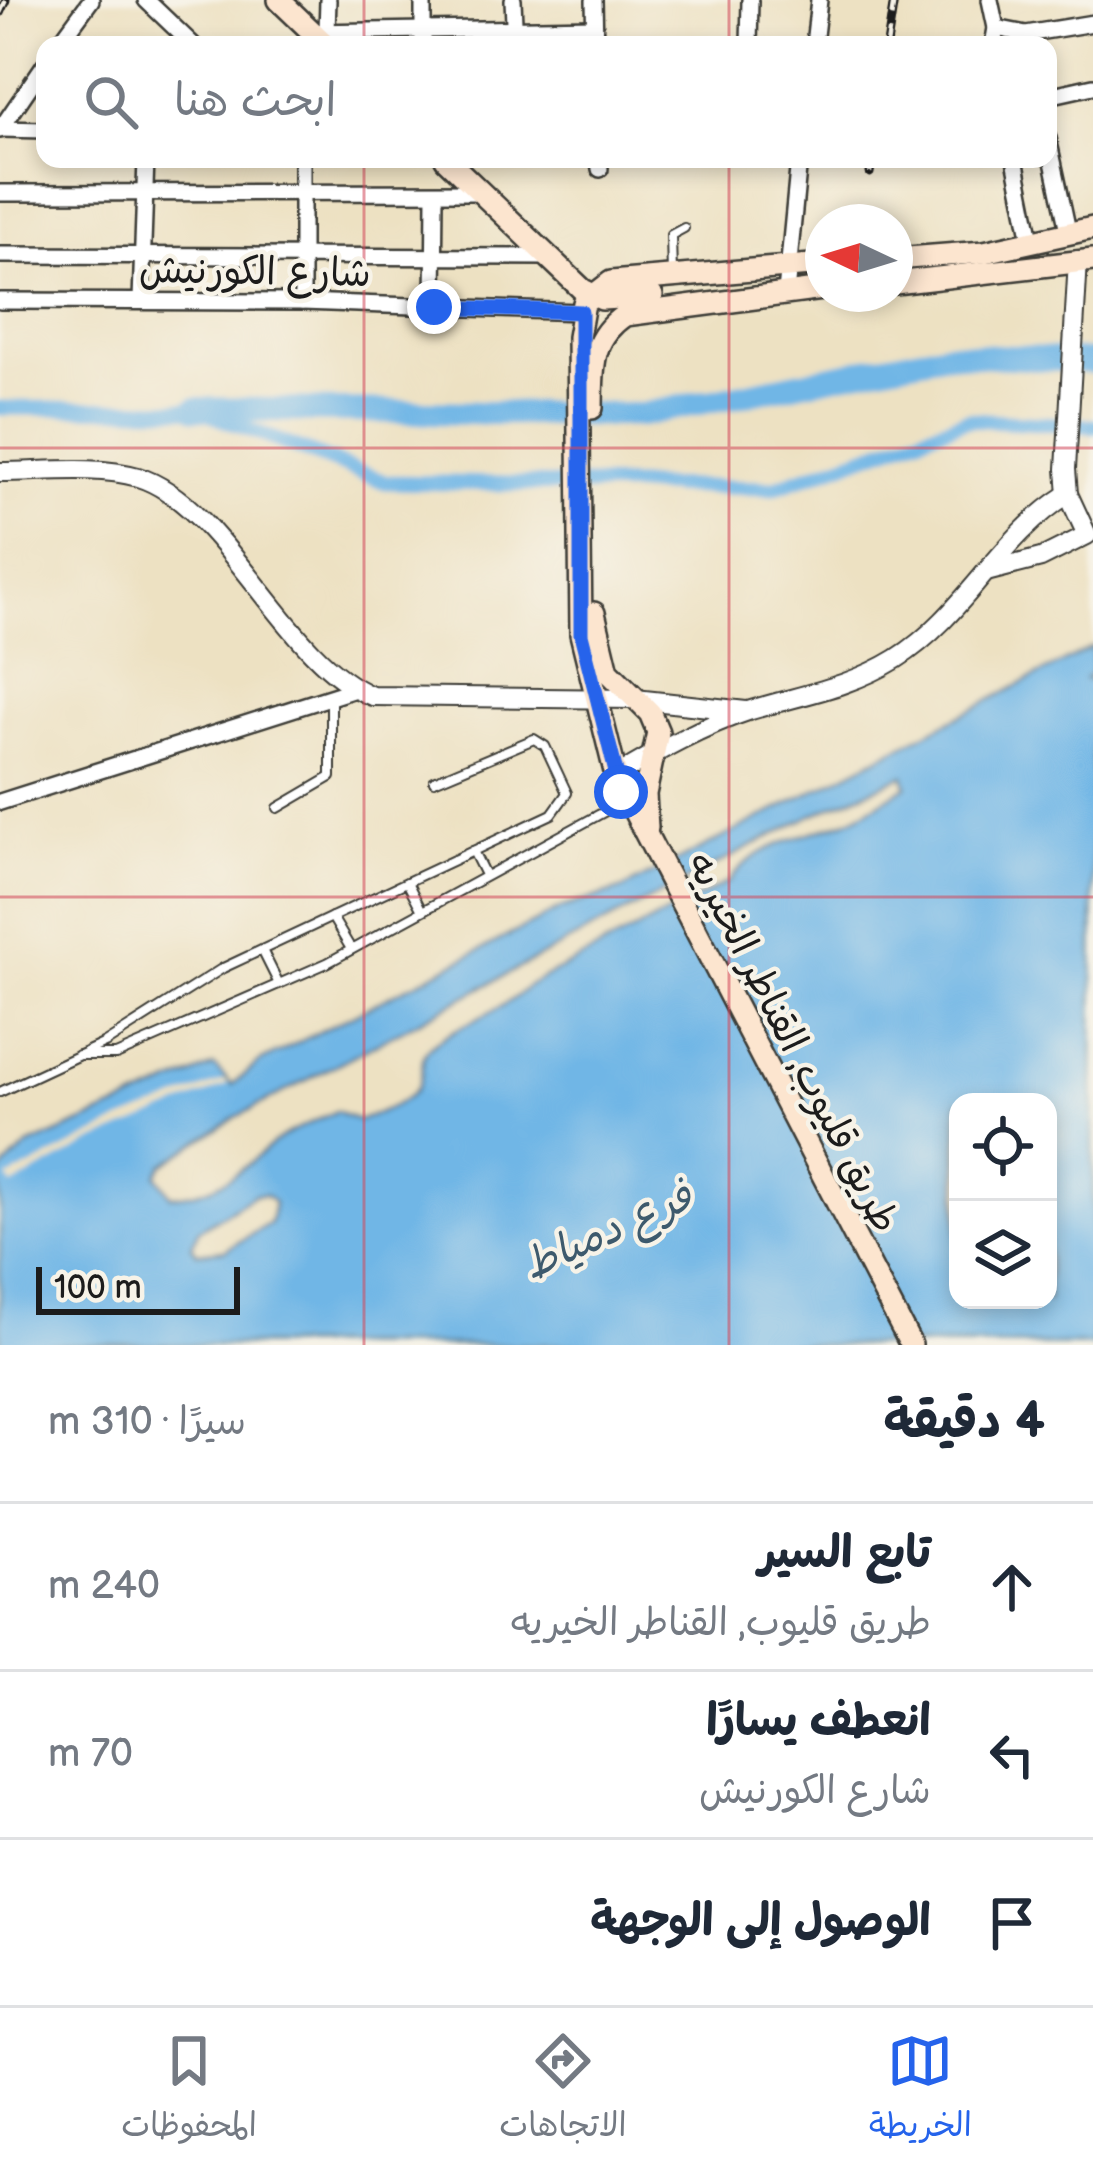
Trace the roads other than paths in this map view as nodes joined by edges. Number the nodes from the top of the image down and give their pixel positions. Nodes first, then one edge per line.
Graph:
1 (91, 0) edge
2 (146, 0) edge
3 (279, 0) edge
4 (328, 0) edge
5 (423, 0) edge
6 (513, 0) edge
7 (594, 0) edge
8 (750, 0) edge
9 (819, 0) edge
10 (990, 0) edge
11 (1093, 23) edge
12 (595, 27) junction
13 (65, 36) edge
14 (184, 36) edge
15 (320, 36) edge
16 (323, 36) edge
17 (423, 36) edge
18 (515, 36) edge
19 (595, 36) edge
20 (749, 36) edge
21 (815, 36) edge
22 (994, 36) edge
23 (1043, 36) edge
24 (36, 78) edge
25 (1093, 86) edge
26 (1057, 93) edge
27 (0, 129) edge
28 (36, 130) edge
29 (145, 168) edge
30 (302, 168) edge
31 (456, 168) edge
32 (798, 168) edge
33 (1017, 168) edge
34 (1054, 168) edge
35 (481, 192) junction
36 (0, 193) edge
37 (435, 193) junction
38 (144, 194) junction
39 (302, 195) junction
40 (684, 228) dead end
41 (1093, 228) edge
42 (1068, 231) junction
43 (1031, 241) junction
44 (302, 253) junction
45 (435, 253) junction
46 (0, 255) edge
47 (142, 255) junction
48 (549, 257) junction
49 (913, 258) edge
50 (1086, 260) edge
51 (805, 265) edge
52 (784, 267) junction
53 (672, 276) junction
54 (913, 281) edge
55 (805, 291) edge
56 (786, 293) junction
57 (741, 297) junction
58 (141, 300) junction
59 (0, 301) edge
60 (302, 302) junction
61 (585, 303) junction
62 (434, 307) junction
63 (586, 346) junction
64 (0, 472) edge
65 (1068, 494) junction
66 (585, 528) junction
67 (1090, 539) edge
68 (986, 572) junction
69 (355, 689) junction
70 (331, 697) junction
71 (594, 698) junction
72 (635, 699) junction
73 (746, 711) junction
74 (656, 752) junction
75 (616, 776) junction
76 (434, 781) dead end
77 (625, 800) junction
78 (0, 802) edge
79 (278, 808) dead end
80 (648, 835) junction
81 (473, 851) junction
82 (485, 874) junction
83 (407, 882) junction
84 (422, 909) junction
85 (332, 917) junction
86 (351, 949) junction
87 (262, 950) junction
88 (279, 985) junction
89 (78, 1055) junction
90 (0, 1091) edge
91 (911, 1345) edge

1 - 13 street
2 - 14 street
3 - 15 main road
4 - 16 street
5 - 17 street
6 - 18 street
7 - 12 street
8 - 20 street
9 - 21 street
10 - 22 street
11 - 23 street
12 - 18 street
12 - 19 street
24 - 27 street
25 - 26 street
27 - 28 street
29 - 38 street
30 - 39 street
31 - 35 main road
32 - 52 street
33 - 43 street
34 - 42 street
35 - 37 street
35 - 48 main road
36 - 38 street
37 - 39 street
37 - 45 street
38 - 39 street
38 - 47 street
39 - 44 street
40 - 53 lane
41 - 42 main road
42 - 43 main road
43 - 49 main road
44 - 45 street
44 - 47 street
44 - 60 street
45 - 48 street
45 - 62 street
46 - 47 street
47 - 58 street
48 - 61 main road
50 - 54 main road
50 - 65 street
51 - 52 main road
52 - 53 main road
52 - 56 street
53 - 61 main road
55 - 56 main road
56 - 57 main road
57 - 61 main road
57 - 63 main road
58 - 59 street, شارع الكورنيش
58 - 60 street, شارع الكورنيش
60 - 62 street, شارع الكورنيش
61 - 62 street, شارع الكورنيش
61 - 63 main road, طريق قليوب, القناطر الخيريه
63 - 66 main road, طريق قليوب, القناطر الخيريه
64 - 69 street
65 - 67 street
65 - 68 street
66 - 71 main road, طريق قليوب, القناطر الخيريه
66 - 72 main road, طريق قليوب, القناطر الخيريه
67 - 68 street
68 - 73 street
69 - 70 street
69 - 71 street
70 - 78 street
70 - 79 lane
71 - 72 street
71 - 75 main road, طريق قليوب, القناطر الخيريه
72 - 73 street
72 - 74 main road, طريق قليوب, القناطر الخيريه
73 - 74 street
74 - 75 street
74 - 80 main road, طريق قليوب, القناطر الخيريه
75 - 77 main road, طريق قليوب, القناطر الخيريه
76 - 81 lane
77 - 80 main road, طريق قليوب, القناطر الخيريه
77 - 82 lane
80 - 91 main road, طريق قليوب, القناطر الخيريه
81 - 82 lane
81 - 83 lane
82 - 84 lane
83 - 84 lane
83 - 85 lane
84 - 86 lane
85 - 86 lane
85 - 87 lane
86 - 88 lane
87 - 88 lane
87 - 89 lane
88 - 89 lane
89 - 90 lane

